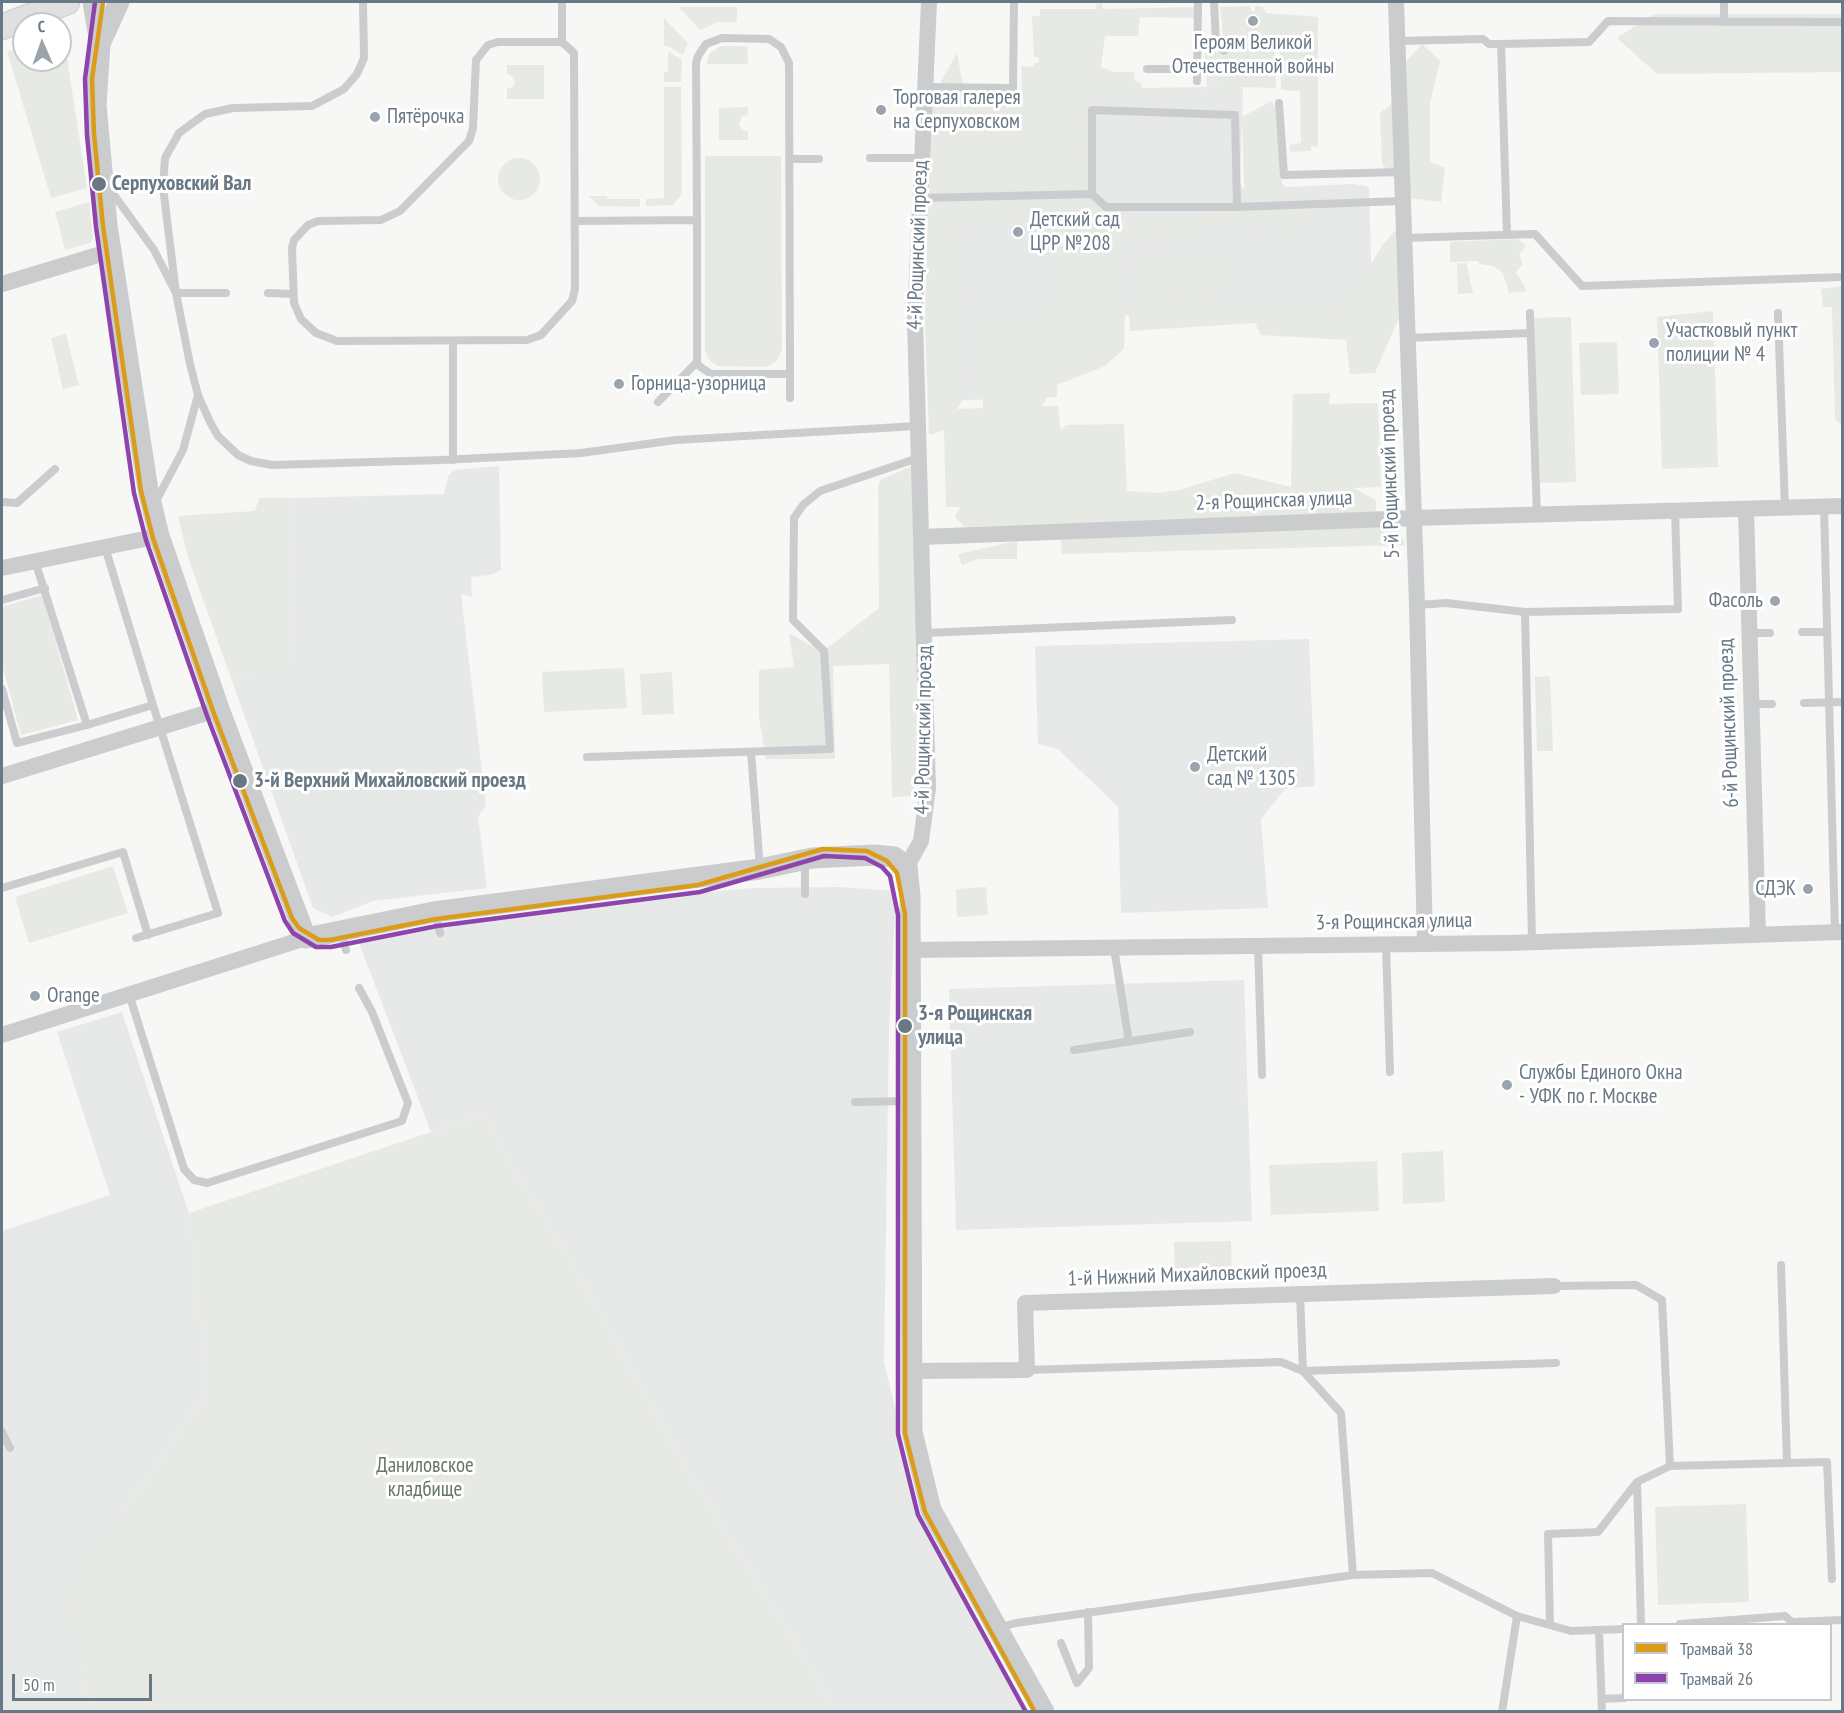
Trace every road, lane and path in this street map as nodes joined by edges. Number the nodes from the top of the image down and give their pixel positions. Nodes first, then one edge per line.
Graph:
1 (67, 2) edge
2 (93, 2) edge
3 (119, 2) edge
4 (363, 2) edge
5 (562, 2) edge
6 (929, 2) edge
7 (1014, 2) edge
8 (1198, 2) edge
9 (1214, 2) edge
10 (1396, 2) edge
11 (1724, 2) edge
12 (1724, 22) junction
13 (1842, 22) edge
14 (2, 27) edge
15 (1397, 40) junction
16 (562, 42) junction
17 (100, 44) junction
18 (1501, 44) junction
19 (1224, 51) dead end
20 (1147, 69) dead end
21 (1197, 69) junction
22 (1197, 81) dead end
23 (924, 87) junction
24 (1279, 103) dead end
25 (870, 158) dead end
26 (921, 158) junction
27 (789, 159) junction
28 (819, 159) dead end
29 (1402, 172) junction
30 (103, 181) junction
31 (1092, 194) junction
32 (920, 198) junction
33 (1402, 201) junction
34 (1237, 207) junction
35 (697, 220) junction
36 (575, 221) junction
37 (1507, 235) junction
38 (1403, 238) junction
39 (111, 251) junction
40 (1842, 277) edge
41 (2, 284) edge
42 (176, 293) junction
43 (226, 293) dead end
44 (268, 293) dead end
45 (292, 294) junction
46 (1530, 313) dead end
47 (1778, 313) dead end
48 (1530, 333) junction
49 (1407, 338) junction
50 (453, 341) junction
51 (697, 362) junction
52 (790, 374) junction
53 (198, 395) junction
54 (790, 398) dead end
55 (658, 402) dead end
56 (917, 426) junction
57 (918, 458) junction
58 (453, 460) junction
59 (55, 470) dead end
60 (2, 502) edge
61 (1842, 506) edge
62 (152, 507) junction
63 (1824, 507) junction
64 (1785, 508) junction
65 (1746, 509) junction
66 (1675, 511) junction
67 (1537, 515) junction
68 (1414, 518) junction
69 (159, 536) junction
70 (922, 537) junction
71 (105, 547) junction
72 (35, 561) junction
73 (2, 568) edge
74 (45, 588) junction
75 (2, 600) edge
76 (1417, 605) junction
77 (1525, 612) junction
78 (1232, 620) dead end
79 (1802, 632) dead end
80 (1827, 632) junction
81 (925, 633) junction
82 (1749, 633) junction
83 (1770, 633) dead end
84 (2, 689) edge
85 (1829, 702) junction
86 (1842, 702) edge
87 (1804, 703) dead end
88 (1751, 704) junction
89 (1772, 704) dead end
90 (153, 705) junction
91 (219, 709) junction
92 (87, 725) junction
93 (160, 727) junction
94 (751, 752) junction
95 (586, 757) dead end
96 (2, 776) edge
97 (806, 859) junction
98 (907, 866) junction
99 (760, 869) junction
100 (2, 888) edge
101 (806, 894) dead end
102 (1839, 933) edge
103 (148, 935) junction
104 (1758, 935) junction
105 (136, 938) dead end
106 (306, 938) junction
107 (1532, 942) junction
108 (1425, 944) junction
109 (1386, 945) junction
110 (1258, 946) junction
111 (1114, 948) junction
112 (910, 950) junction
113 (359, 988) dead end
114 (129, 994) junction
115 (1190, 1032) dead end
116 (2, 1035) edge
117 (1129, 1042) junction
118 (1074, 1050) dead end
119 (1390, 1072) dead end
120 (1262, 1075) dead end
121 (911, 1101) junction
122 (855, 1102) dead end
123 (1780, 1265) dead end
124 (1554, 1286) joint
125 (1300, 1294) junction
126 (1556, 1364) dead end
127 (1027, 1370) junction
128 (912, 1371) junction
129 (1303, 1371) junction
130 (2, 1432) edge
131 (10, 1448) dead end
132 (1787, 1463) junction
133 (1670, 1466) junction
134 (1637, 1482) junction
135 (1353, 1575) junction
136 (1832, 1579) dead end
137 (1088, 1612) junction
138 (1517, 1616) junction
139 (1842, 1620) edge
140 (1641, 1623) edge
141 (1719, 1623) edge
142 (1792, 1623) edge
143 (1550, 1625) junction
144 (996, 1629) junction
145 (1622, 1629) edge
146 (1599, 1631) junction
147 (1061, 1643) dead end
148 (1622, 1698) edge
149 (1602, 1699) junction
150 (1044, 1712) edge
151 (1502, 1712) edge
152 (1602, 1712) edge

1 - 14 main road
2 - 17 street
3 - 17 street
4 - 42 lane
5 - 16 lane
6 - 23 street, 4-й Рощинский проезд
7 - 23 lane
8 - 21 lane
9 - 19 lane
10 - 15 street, 5-й Рощинский проезд
11 - 12 lane
12 - 13 lane
12 - 18 lane
15 - 18 lane
15 - 29 street, 5-й Рощинский проезд
16 - 36 lane
16 - 45 lane
17 - 30 street
18 - 37 lane
20 - 21 lane
21 - 22 lane
23 - 26 street, 4-й Рощинский проезд
24 - 29 lane
25 - 26 lane
26 - 32 street, 4-й Рощинский проезд
27 - 28 lane
27 - 35 lane
27 - 52 lane
29 - 33 street, 5-й Рощинский проезд
30 - 39 street
30 - 42 lane
31 - 32 lane
31 - 34 lane
31 - 34 lane
32 - 56 street, 4-й Рощинский проезд
33 - 34 lane
33 - 38 street, 5-й Рощинский проезд
35 - 36 lane
35 - 51 lane
36 - 50 lane
37 - 38 lane
37 - 40 lane
38 - 49 street, 5-й Рощинский проезд
39 - 41 street
39 - 62 street
42 - 43 lane
42 - 53 lane
44 - 45 lane
45 - 50 lane
46 - 48 lane
47 - 64 lane
48 - 49 lane
48 - 67 lane
49 - 68 street, 5-й Рощинский проезд
50 - 58 lane
51 - 52 lane
51 - 55 lane
52 - 54 lane
53 - 58 lane
53 - 62 lane
56 - 57 street, 4-й Рощинский проезд
56 - 58 lane
57 - 70 street, 4-й Рощинский проезд
57 - 94 lane
59 - 60 lane
61 - 63 street, 2-я Рощинская улица
62 - 69 street
63 - 64 street, 2-я Рощинская улица
63 - 80 lane
64 - 65 street, 2-я Рощинская улица
65 - 66 street, 2-я Рощинская улица
65 - 82 street, 6-й Рощинский проезд
66 - 67 street, 2-я Рощинская улица
66 - 77 lane
67 - 68 street, 2-я Рощинская улица
68 - 70 street, 2-я Рощинская улица
68 - 76 street, 5-й Рощинский проезд
69 - 71 street
69 - 91 street
70 - 81 street, 4-й Рощинский проезд
71 - 72 street
71 - 90 lane
72 - 73 street
72 - 74 lane
74 - 75 lane
74 - 92 lane
76 - 77 lane
76 - 108 street, 5-й Рощинский проезд
77 - 107 lane
78 - 81 lane
79 - 80 lane
80 - 85 lane
81 - 98 street, 4-й Рощинский проезд
82 - 83 lane
82 - 88 street, 6-й Рощинский проезд
84 - 92 lane
85 - 86 lane
85 - 87 lane
85 - 102 lane
88 - 89 lane
88 - 104 street, 6-й Рощинский проезд
90 - 92 lane
90 - 93 lane
91 - 93 street
91 - 106 street
93 - 96 street
93 - 103 lane
94 - 95 lane
94 - 99 lane
97 - 98 street
97 - 99 street
97 - 101 lane
98 - 112 street
99 - 106 street
100 - 103 lane
102 - 104 street, 3-я Рощинская улица
103 - 105 lane
104 - 107 street, 3-я Рощинская улица
106 - 114 street
107 - 108 street, 3-я Рощинская улица
108 - 109 street, 3-я Рощинская улица
109 - 110 street, 3-я Рощинская улица
109 - 119 lane
110 - 111 street, 3-я Рощинская улица
110 - 120 lane
111 - 112 street, 3-я Рощинская улица
111 - 117 lane
112 - 121 street
113 - 114 lane
114 - 116 street
115 - 117 lane
117 - 118 lane
121 - 122 lane
121 - 128 street
123 - 132 lane
124 - 125 street, 1-й Нижний Михайловский проезд
124 - 133 lane
125 - 127 street, 1-й Нижний Михайловский проезд
125 - 129 lane
126 - 129 lane
127 - 128 street
127 - 129 lane
128 - 144 street
129 - 135 lane
130 - 131 lane
132 - 133 lane
132 - 136 lane
133 - 134 lane
134 - 140 lane
134 - 143 lane
135 - 137 lane
135 - 138 lane
137 - 144 lane
137 - 147 lane
138 - 143 lane
138 - 151 lane
139 - 142 lane
141 - 142 lane
143 - 146 lane
144 - 150 street
145 - 146 lane
146 - 149 lane
148 - 149 lane
149 - 152 lane

